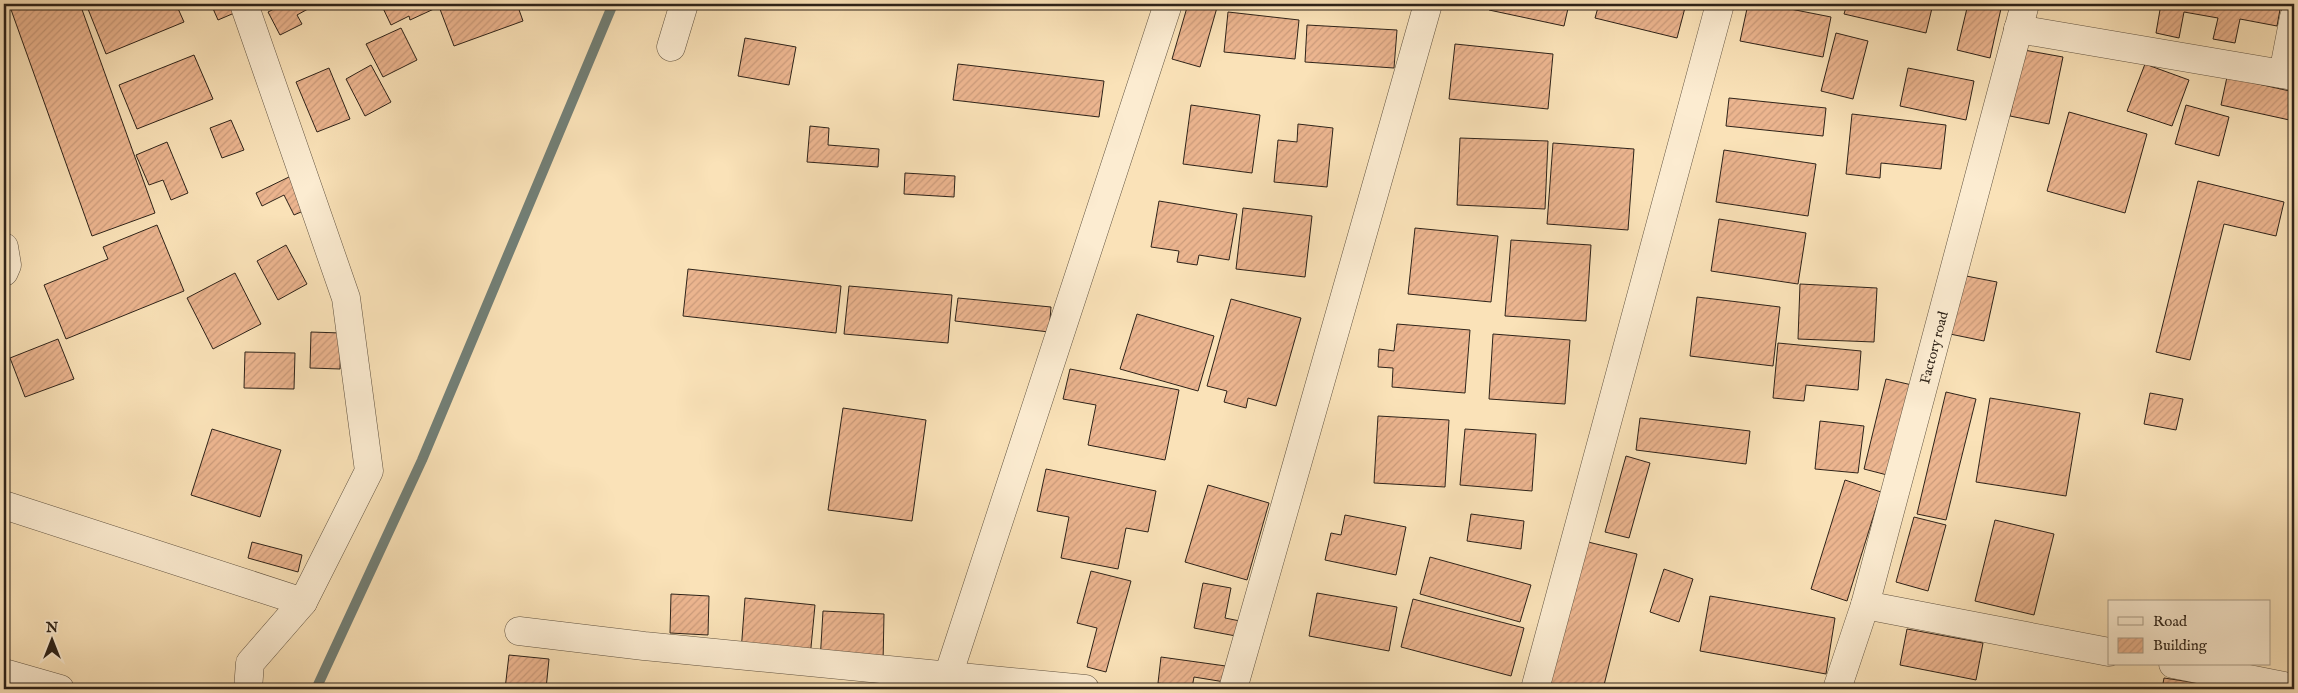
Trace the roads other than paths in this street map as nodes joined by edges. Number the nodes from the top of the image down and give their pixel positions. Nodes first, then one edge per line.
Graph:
1 (244, 4) edge
2 (684, 4) edge
3 (1168, 4) edge
4 (1428, 4) edge
5 (1720, 4) edge
6 (2022, 16) edge
7 (2294, 17) edge
8 (672, 47) dead end
9 (2289, 75) edge
10 (4, 247) edge
11 (4, 272) edge
12 (4, 505) edge
13 (303, 602) junction
14 (1865, 605) junction
15 (519, 631) dead end
16 (2108, 652) edge
17 (2183, 666) edge
18 (4, 673) edge
19 (948, 676) junction
20 (2294, 688) edge
21 (60, 689) edge
22 (248, 689) edge
23 (1085, 689) edge
24 (1234, 689) edge
25 (1535, 689) edge
26 (1837, 689) edge

1 - 13 street
2 - 8 street
3 - 19 street
4 - 24 street
5 - 25 street
6 - 9 street
6 - 14 street, Factory road
7 - 9 street
10 - 11 street
12 - 13 street
13 - 22 street
14 - 16 street
14 - 26 street, Factory road
15 - 19 street
17 - 20 street
18 - 21 street
19 - 23 street

